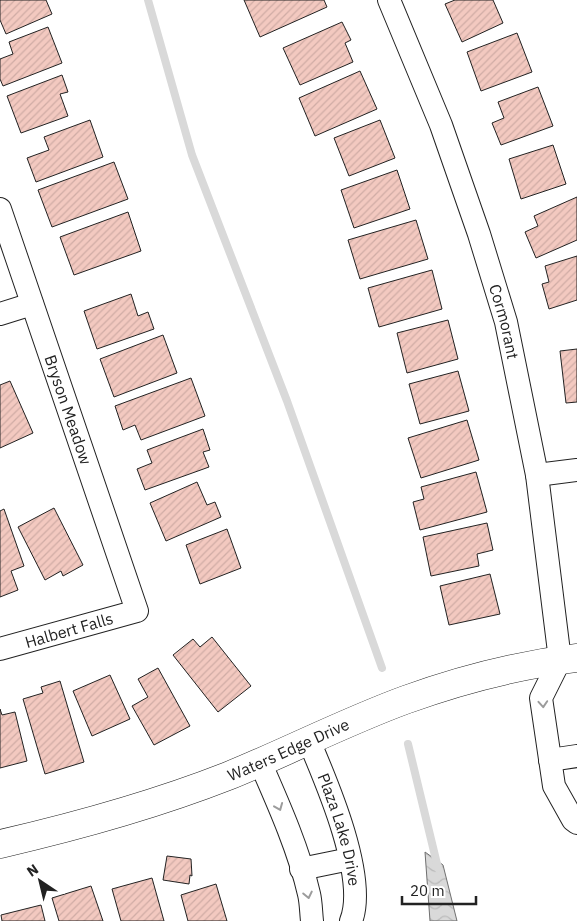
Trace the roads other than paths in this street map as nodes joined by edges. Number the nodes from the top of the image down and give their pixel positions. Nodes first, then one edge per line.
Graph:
1 (389, 0) edge
2 (0, 209) edge
3 (32, 304) junction
4 (0, 314) edge
5 (577, 470) edge
6 (537, 474) junction
7 (137, 611) joint
8 (0, 649) edge
9 (571, 664) edge
10 (309, 741) junction
11 (577, 756) edge
12 (550, 760) junction
13 (260, 762) junction
14 (577, 823) edge
15 (0, 844) edge
16 (350, 859) junction
17 (301, 870) junction
18 (312, 921) edge
19 (351, 921) edge

1 - 6 street, Cormorant
2 - 3 street, Bryson Meadow
3 - 4 street
3 - 7 street, Bryson Meadow
5 - 6 street
6 - 9 street, Cormorant
7 - 8 street, Halbert Falls
9 - 10 street, Waters Edge Drive
9 -> 12 street
10 - 13 street, Waters Edge Drive
10 - 16 street, Plaza Lake Drive
11 - 12 street
12 - 14 street
13 - 15 street, Waters Edge Drive
13 -> 17 street
16 - 17 street
16 - 19 street, Plaza Lake Drive
17 -> 18 street

